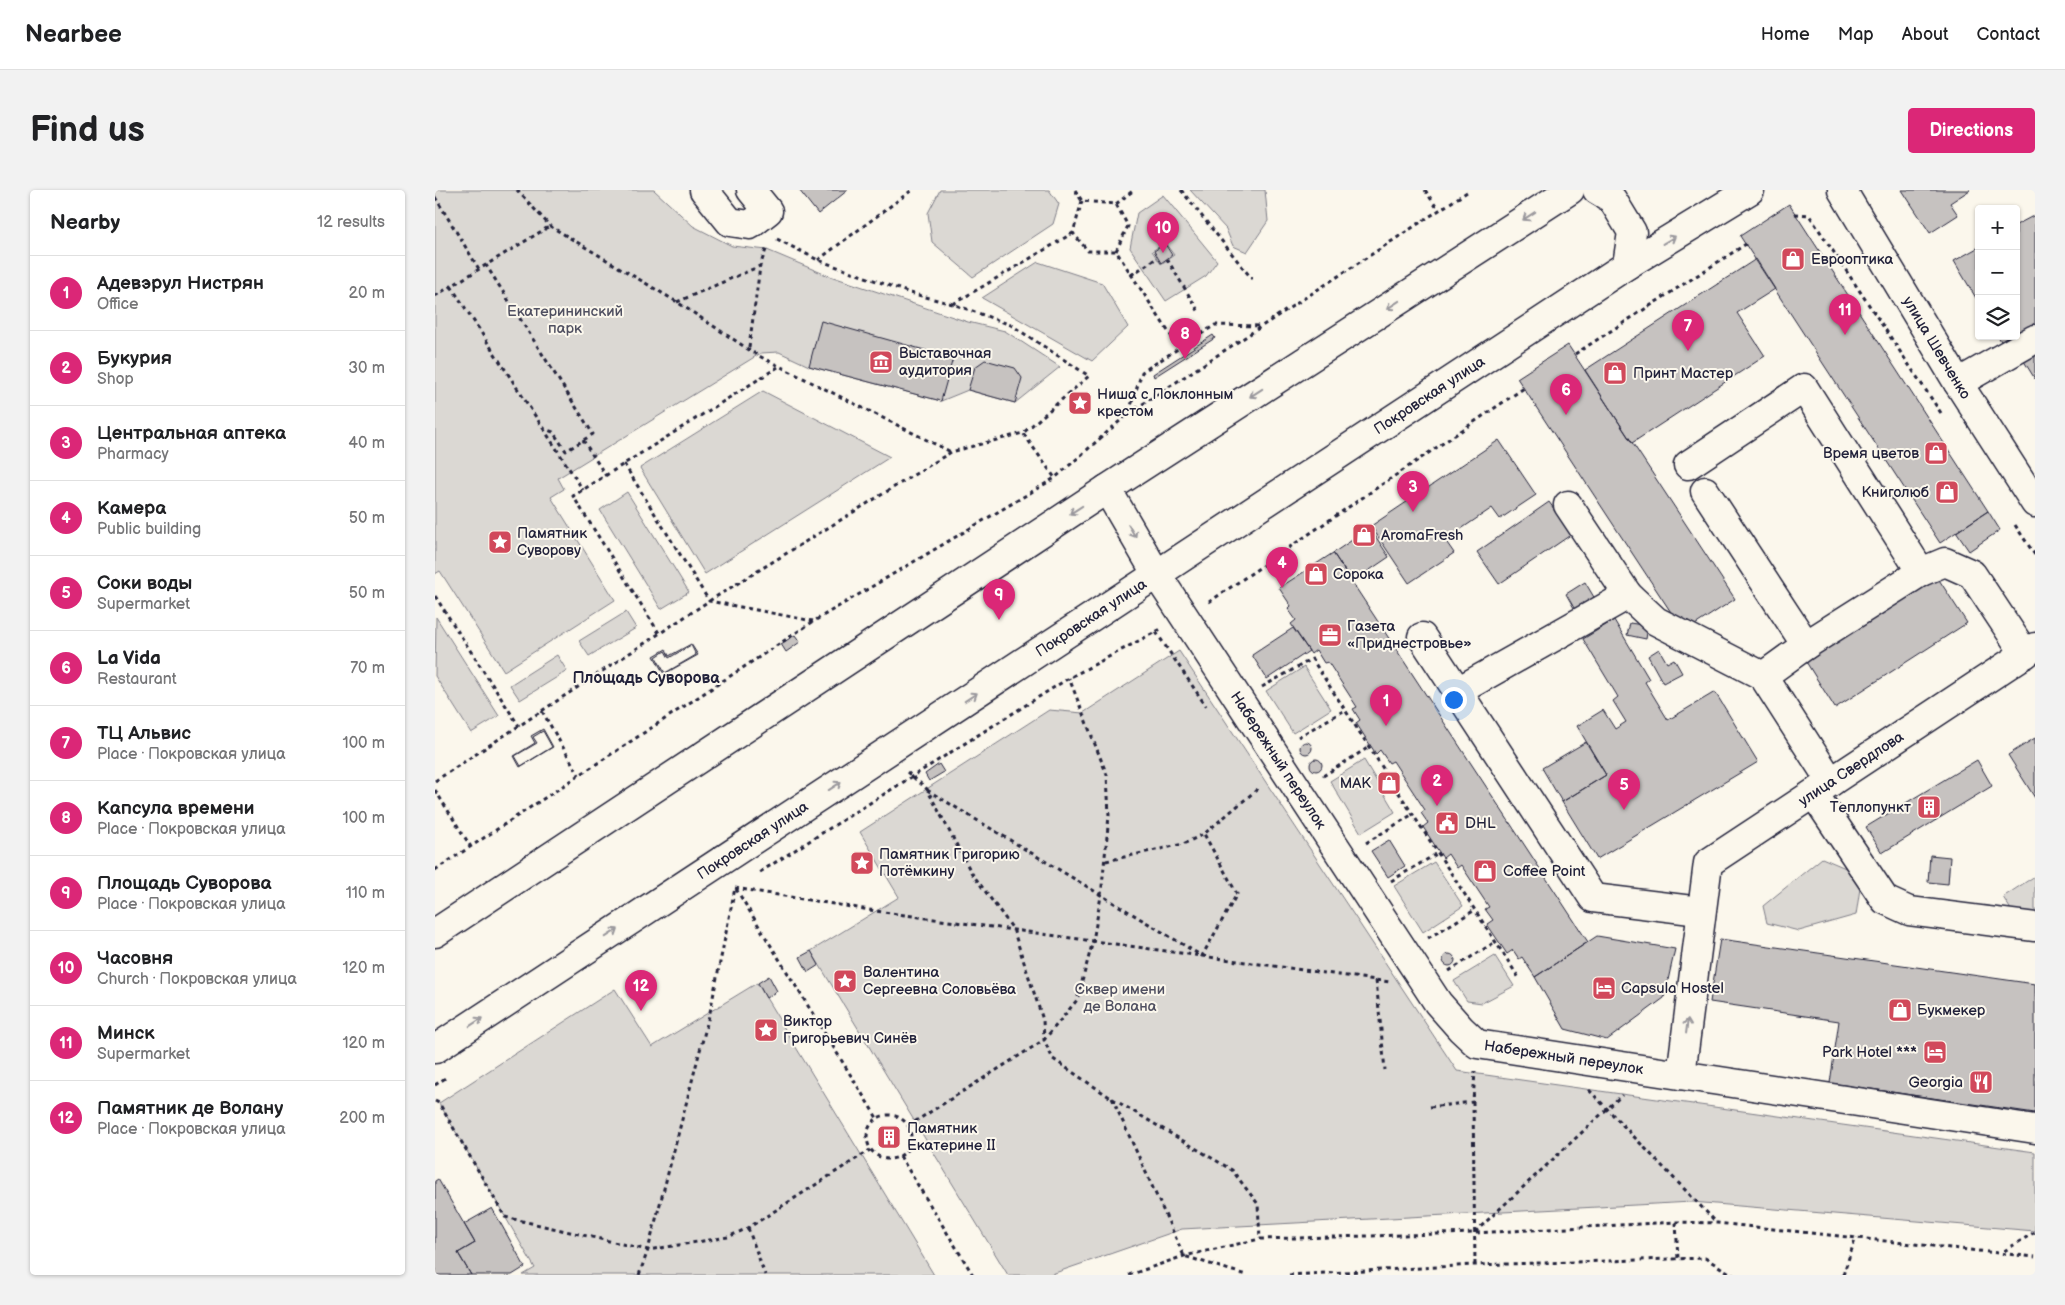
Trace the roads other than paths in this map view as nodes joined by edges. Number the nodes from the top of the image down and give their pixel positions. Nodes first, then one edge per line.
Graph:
1 (704, 190) edge
2 (751, 190) edge
3 (1570, 190) edge
4 (1597, 190) edge
5 (1750, 190) edge
6 (1842, 190) edge
7 (1627, 265) junction
8 (2035, 339) edge
9 (1958, 383) junction
10 (1688, 465) dead end
11 (1107, 489) junction
12 (1705, 491) dead end
13 (2035, 503) edge
14 (1568, 505) dead end
15 (1921, 572) junction
16 (1157, 575) junction
17 (1628, 595) junction
18 (1422, 638) dead end
19 (1806, 645) junction
20 (2030, 651) edge
21 (1763, 676) junction
22 (1458, 691) junction
23 (1822, 788) junction
24 (1701, 911) junction
25 (2035, 927) edge
26 (435, 933) edge
27 (1477, 1044) junction
28 (435, 1049) edge
29 (1681, 1075) junction
30 (2035, 1129) edge

1 - 2 main road
3 -> 11 main road
4 - 7 main road
7 -> 5 main road, Покровская улица
6 - 9 main road, улица Шевченко
7 - 16 main road, Покровская улица
8 - 9 main road
9 - 13 main road, улица Шевченко
10 - 15 main road
11 -> 16 main road, Набережный переулок
11 -> 26 main road
12 - 19 main road
14 - 17 main road
15 - 19 main road
15 - 20 main road
16 - 27 main road, Набережный переулок
28 -> 16 main road, Покровская улица
17 - 21 main road
17 - 22 main road
18 - 22 main road
19 - 21 main road
20 - 23 main road, улица Свердлова
21 - 23 main road
22 - 24 main road
23 - 24 main road, улица Свердлова
23 - 25 main road
29 -> 24 main road, улица Свердлова
27 - 29 main road
27 - 29 main road, Набережный переулок
29 - 30 main road, Набережный переулок

